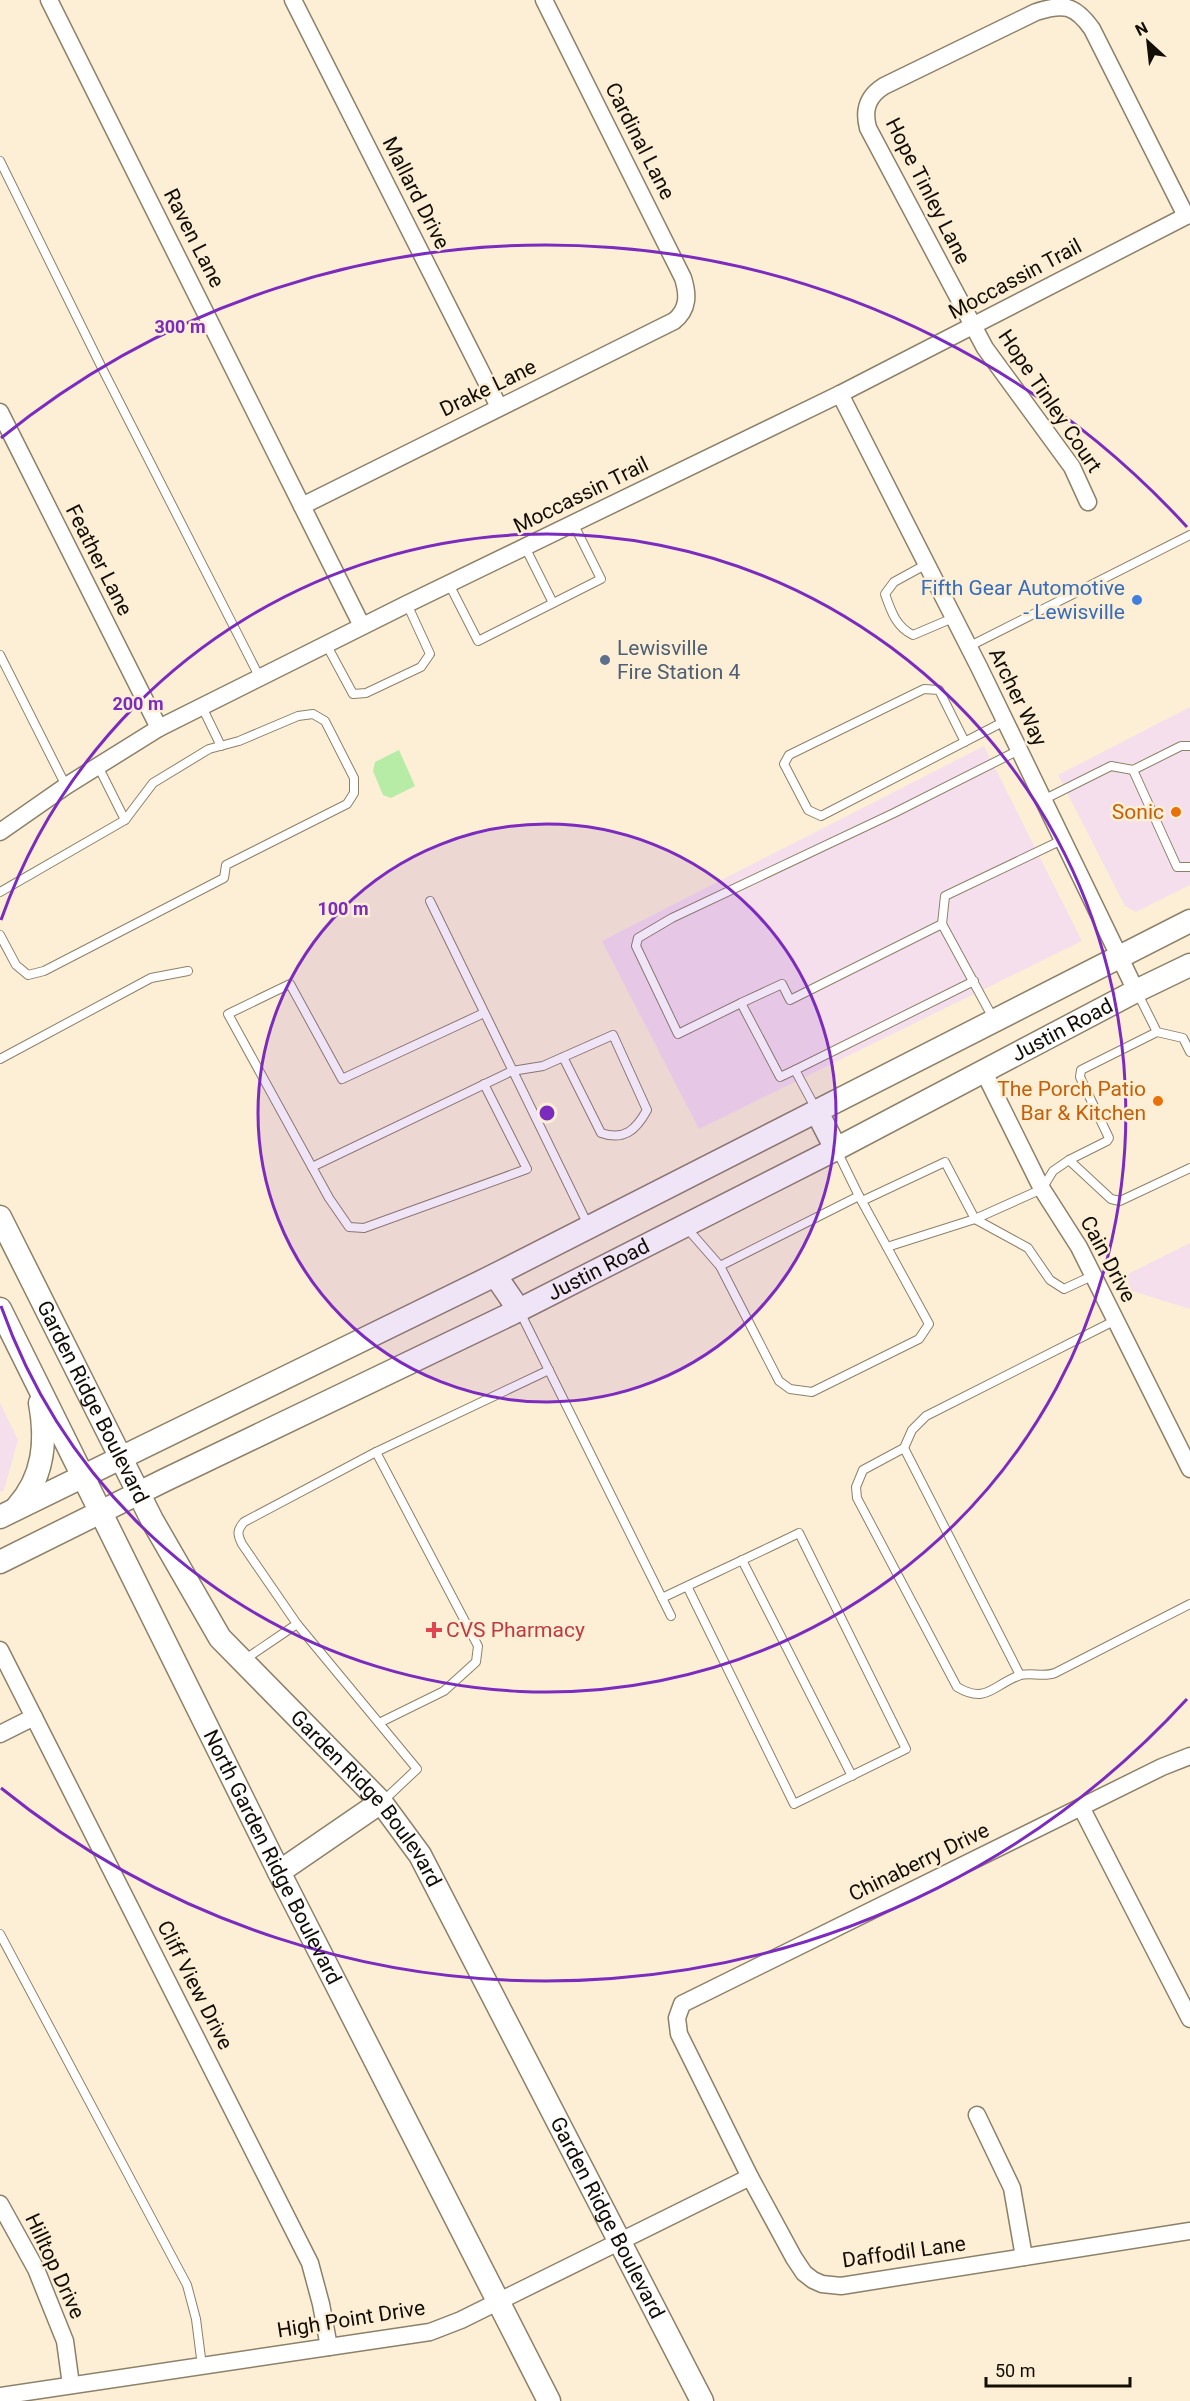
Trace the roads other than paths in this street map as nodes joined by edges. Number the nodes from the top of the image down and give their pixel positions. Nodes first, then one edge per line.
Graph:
1 (49, 0) edge
2 (293, 0) edge
3 (544, 0) edge
4 (0, 161) edge
5 (1188, 215) edge
6 (686, 304) joint
7 (973, 326) junction
8 (840, 394) junction
9 (499, 407) junction
10 (0, 412) edge
11 (1088, 502) dead end
12 (303, 506) junction
13 (573, 523) junction
14 (1190, 535) edge
15 (525, 547) junction
16 (926, 565) junction
17 (449, 584) junction
18 (553, 603) junction
19 (407, 604) junction
20 (953, 618) junction
21 (362, 626) junction
22 (326, 644) junction
23 (968, 647) junction
24 (0, 655) edge
25 (260, 678) junction
26 (202, 707) junction
27 (1005, 722) junction
28 (159, 728) junction
29 (965, 742) junction
30 (221, 746) junction
31 (1190, 746) edge
32 (1019, 750) junction
33 (99, 766) junction
34 (1133, 770) junction
35 (66, 786) junction
36 (1043, 800) junction
37 (125, 820) junction
38 (0, 832) edge
39 (1062, 840) junction
40 (1190, 867) edge
41 (0, 892) edge
42 (430, 901) dead end
43 (1190, 921) edge
44 (942, 924) junction
45 (0, 935) edge
46 (1119, 958) junction
47 (1190, 965) edge
48 (188, 971) dead end
49 (974, 981) junction
50 (1136, 991) junction
51 (741, 1003) junction
52 (484, 1013) junction
53 (995, 1022) junction
54 (1157, 1032) junction
55 (1190, 1052) edge
56 (563, 1057) junction
57 (0, 1059) edge
58 (795, 1070) junction
59 (512, 1071) junction
60 (984, 1072) junction
61 (484, 1084) junction
62 (817, 1112) junction
63 (836, 1149) junction
64 (1069, 1160) junction
65 (312, 1167) junction
66 (1190, 1168) edge
67 (1042, 1189) junction
68 (860, 1199) junction
69 (0, 1217) edge
70 (975, 1220) junction
71 (685, 1226) junction
72 (589, 1228) junction
73 (887, 1247) junction
74 (720, 1266) junction
75 (495, 1275) junction
76 (1092, 1276) junction
77 (0, 1309) edge
78 (519, 1310) junction
79 (1114, 1321) junction
80 (549, 1370) junction
81 (32, 1376) junction
82 (904, 1448) junction
83 (376, 1452) junction
84 (121, 1457) junction
85 (1190, 1469) edge
86 (82, 1477) junction
87 (139, 1493) junction
88 (8, 1513) edge
89 (100, 1514) junction
90 (742, 1560) junction
91 (0, 1562) edge
92 (687, 1586) junction
93 (662, 1598) junction
94 (1190, 1604) edge
95 (671, 1616) dead end
96 (297, 1624) junction
97 (0, 1650) edge
98 (241, 1661) junction
99 (1020, 1675) junction
100 (34, 1717) junction
101 (379, 1723) junction
102 (0, 1734) edge
103 (1190, 1756) edge
104 (852, 1776) junction
105 (381, 1802) junction
106 (1080, 1807) junction
107 (279, 1872) junction
108 (0, 1934) edge
109 (1186, 2001) edge
110 (677, 2018) joint
111 (1190, 2019) edge
112 (977, 2115) dead end
113 (750, 2177) junction
114 (0, 2204) edge
115 (1190, 2230) edge
116 (619, 2240) junction
117 (1024, 2257) junction
118 (498, 2301) junction
119 (329, 2346) junction
120 (202, 2366) junction
121 (71, 2385) junction
122 (0, 2396) edge
123 (549, 2401) edge
124 (702, 2401) edge

1 - 12 street, Raven Lane
2 - 9 street, Mallard Drive
3 - 6 street, Cardinal Lane
4 - 25 lane
5 - 7 street, Moccassin Trail
5 - 7 street, Hope Tinley Lane
6 - 9 street, Drake Lane
7 - 8 street, Moccassin Trail
7 - 11 street, Hope Tinley Court
8 - 13 street, Moccassin Trail
8 - 16 street, Archer Way
9 - 12 street, Drake Lane
10 - 28 street, Feather Lane
12 - 21 street, Raven Lane
13 - 15 street, Moccassin Trail
13 - 18 lane
14 - 23 lane
15 - 17 street, Moccassin Trail
15 - 18 lane
16 - 20 street, Archer Way
16 - 20 lane
17 - 18 lane
17 - 19 street, Moccassin Trail
19 - 21 street, Moccassin Trail
19 - 22 lane
20 - 23 street, Archer Way
21 - 22 street, Moccassin Trail
22 - 25 street, Moccassin Trail
23 - 27 street, Archer Way
24 - 35 lane
25 - 26 street, Moccassin Trail
26 - 28 street, Moccassin Trail
26 - 30 lane
27 - 29 lane
27 - 32 street, Archer Way
28 - 33 street, Moccassin Trail
29 - 29 lane
30 - 37 lane
30 - 45 lane
31 - 34 lane
32 - 36 street, Archer Way
32 - 51 lane
33 - 35 street, Moccassin Trail
33 - 37 lane
34 - 36 lane
34 - 40 lane
35 - 38 street, Moccassin Trail
36 - 39 street, Archer Way
37 - 41 lane
39 - 44 lane
39 - 46 street, Archer Way
42 - 52 lane
43 - 46 main road, Justin Road
44 - 49 lane
44 - 51 lane
46 - 50 street, Archer Way
46 - 53 main road, Justin Road
47 - 50 main road, Justin Road
48 - 57 lane
49 - 53 lane
49 - 58 lane
50 - 54 lane
50 - 60 main road, Justin Road
51 - 58 lane
52 - 59 lane
52 - 65 lane
53 - 62 main road, Justin Road
54 - 55 lane
54 - 64 lane
56 - 56 lane
56 - 59 lane
58 - 62 lane
59 - 61 lane
59 - 72 lane
60 - 63 main road, Justin Road
60 - 67 street, Cain Drive
61 - 65 lane
61 - 65 lane
62 - 63 main road
62 - 72 main road, Justin Road
63 - 68 lane
63 - 71 main road, Justin Road
64 - 66 lane
64 - 67 lane
67 - 70 lane
67 - 76 street, Cain Drive
68 - 70 lane
68 - 73 lane
68 - 74 lane
69 - 84 main road, Garden Ridge Boulevard
70 - 73 lane
70 - 76 lane
71 - 74 lane
71 - 78 main road, Justin Road
72 - 75 main road, Justin Road
73 - 74 lane
75 - 78 main road
75 - 84 main road, Justin Road
76 - 79 street, Cain Drive
77 - 81 main road, North Garden Ridge Boulevard
78 - 80 lane
78 - 87 main road, Justin Road
79 - 82 lane
79 - 85 street, Cain Drive
80 - 83 lane
80 - 93 lane
81 - 86 main road, North Garden Ridge Boulevard
81 - 88 main road
82 - 99 lane
82 - 99 lane
83 - 96 lane
83 - 101 lane
84 - 86 main road, Justin Road
84 - 87 main road, Garden Ridge Boulevard
86 - 88 main road, Justin Road
86 - 89 main road, North Garden Ridge Boulevard
87 - 89 main road, Justin Road
87 - 98 main road, Garden Ridge Boulevard
89 - 91 main road, Justin Road
89 - 107 main road, North Garden Ridge Boulevard
90 - 92 lane
90 - 104 lane
90 - 104 lane
92 - 93 lane
92 - 104 lane
93 - 95 lane
94 - 99 lane
96 - 98 lane
96 - 101 lane
97 - 100 street, Cliff View Drive
98 - 105 main road, Garden Ridge Boulevard
100 - 102 street
100 - 119 street, Cliff View Drive
101 - 105 lane
103 - 106 street, Chinaberry Drive
105 - 107 main road
105 - 116 main road, Garden Ridge Boulevard
106 - 109 street
106 - 110 street, Chinaberry Drive
107 - 118 main road, North Garden Ridge Boulevard
108 - 120 lane
109 - 111 street
110 - 113 street, Daffodil Lane
112 - 117 street
113 - 116 street, High Point Drive
113 - 117 street, Daffodil Lane
114 - 121 street, Hilltop Drive
115 - 117 street, Daffodil Lane
116 - 118 street, High Point Drive
116 - 124 main road, Garden Ridge Boulevard
118 - 119 street, High Point Drive
118 - 123 main road, North Garden Ridge Boulevard
119 - 120 street, High Point Drive
120 - 121 street, High Point Drive
121 - 122 street, High Point Drive

